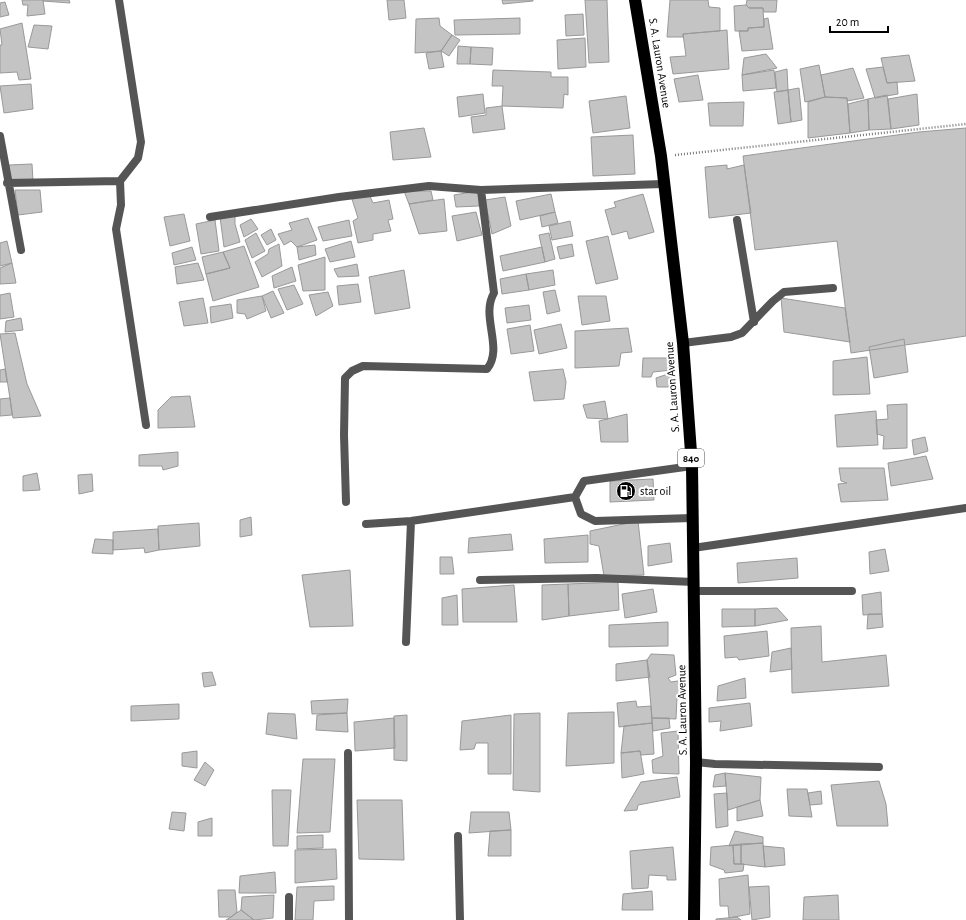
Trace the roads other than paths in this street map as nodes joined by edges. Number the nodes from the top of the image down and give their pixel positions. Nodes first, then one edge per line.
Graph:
1 (119, 0) edge
2 (636, 0) edge
3 (0, 136) edge
4 (120, 181) junction
5 (7, 183) junction
6 (663, 184) junction
7 (481, 190) junction
8 (210, 217) dead end
9 (737, 220) dead end
10 (20, 250) dead end
11 (833, 288) dead end
12 (754, 322) junction
13 (683, 343) junction
14 (146, 425) dead end
15 (692, 466) junction
16 (575, 497) junction
17 (346, 502) dead end
18 (966, 508) edge
19 (692, 518) junction
20 (411, 521) junction
21 (366, 524) dead end
22 (693, 548) junction
23 (480, 580) dead end
24 (694, 586) junction
25 (852, 591) dead end
26 (406, 642) dead end
27 (348, 753) dead end
28 (696, 762) junction
29 (879, 767) dead end
30 (458, 836) dead end
31 (289, 897) dead end
32 (289, 920) edge
33 (349, 920) edge
34 (460, 920) edge
35 (694, 920) edge

1 - 4 street
2 - 6 highway, S. A. Lauron Avenue / 840
3 - 5 street
4 - 5 street
4 - 14 street
5 - 10 street
6 - 7 street
6 - 13 highway, S. A. Lauron Avenue / 840
7 - 8 street
7 - 17 street
9 - 12 street
11 - 12 street
12 - 13 street
13 - 15 highway, S. A. Lauron Avenue / 840
15 - 16 street
15 - 19 highway, S. A. Lauron Avenue / 840
16 - 19 street
16 - 20 street
18 - 22 street
19 - 22 highway, S. A. Lauron Avenue / 840
20 - 21 street
20 - 26 street
22 - 24 highway, S. A. Lauron Avenue / 840
23 - 24 street
24 - 25 street
24 - 28 highway, S. A. Lauron Avenue / 840
27 - 33 street
28 - 29 street
28 - 35 highway, S. A. Lauron Avenue / 840
30 - 34 street
31 - 32 street

